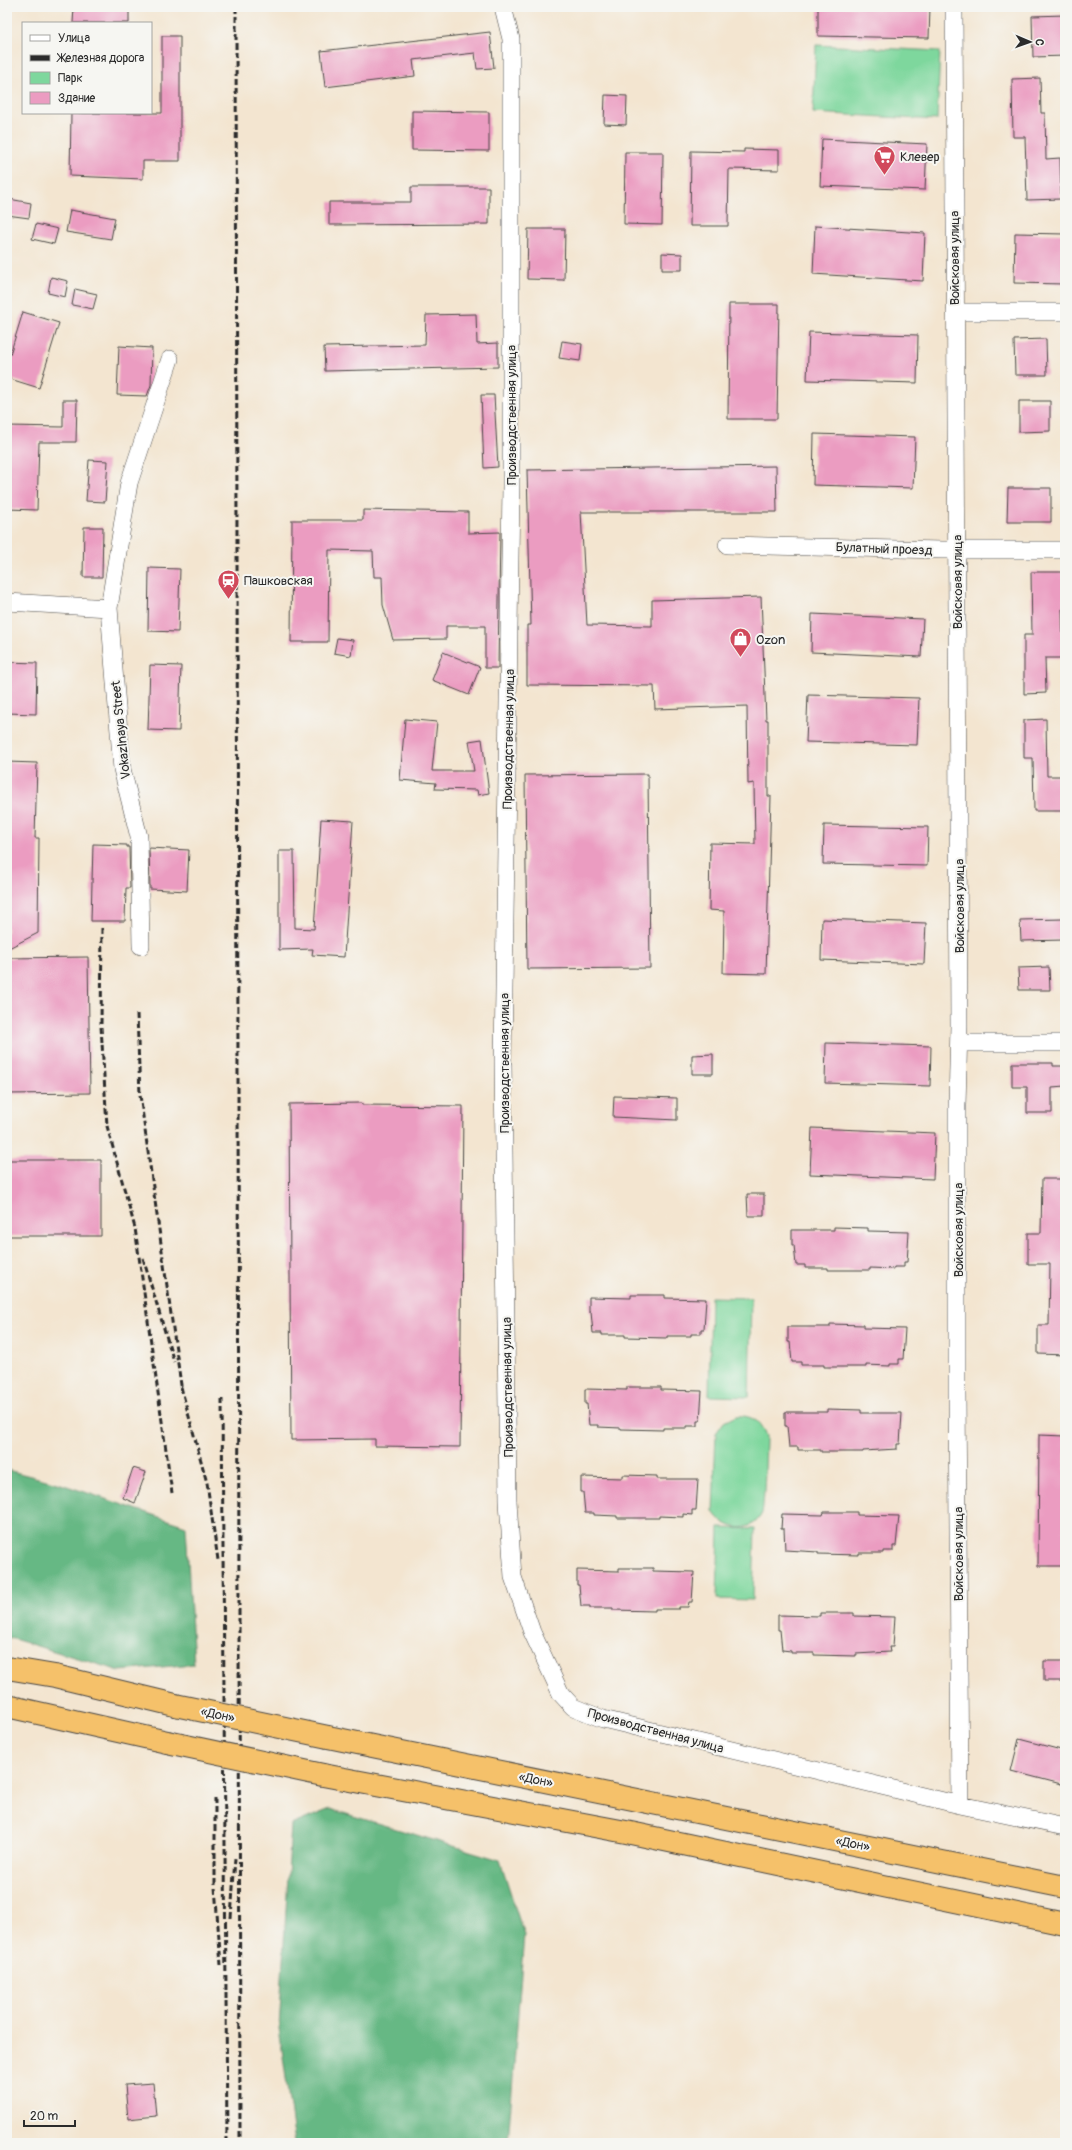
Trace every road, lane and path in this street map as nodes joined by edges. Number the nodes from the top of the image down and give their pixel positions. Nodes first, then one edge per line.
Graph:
1 (503, 7) edge
2 (954, 7) edge
3 (955, 312) junction
4 (1065, 312) edge
5 (170, 359) dead end
6 (727, 545) dead end
7 (956, 550) junction
8 (1065, 550) edge
9 (7, 602) edge
10 (109, 608) junction
11 (141, 946) dead end
12 (959, 1043) junction
13 (1065, 1043) edge
14 (7, 1668) edge
15 (7, 1706) edge
16 (960, 1805) junction
17 (1065, 1827) edge
18 (1065, 1887) edge
19 (1065, 1924) edge

1 - 16 street, Производственная улица
2 - 3 street, Войсковая улица
3 - 4 street
3 - 7 street, Войсковая улица
5 - 10 street, Vokazlnaya Street
6 - 7 street, Булатный проезд
7 - 8 street, Булатный проезд
7 - 12 street, Войсковая улица
9 - 10 street
10 - 11 street, Vokazlnaya Street
12 - 13 street
12 - 16 street, Войсковая улица
14 - 18 highway, «Дон», bridge
15 - 19 highway, bridge
16 - 17 street, Производственная улица

